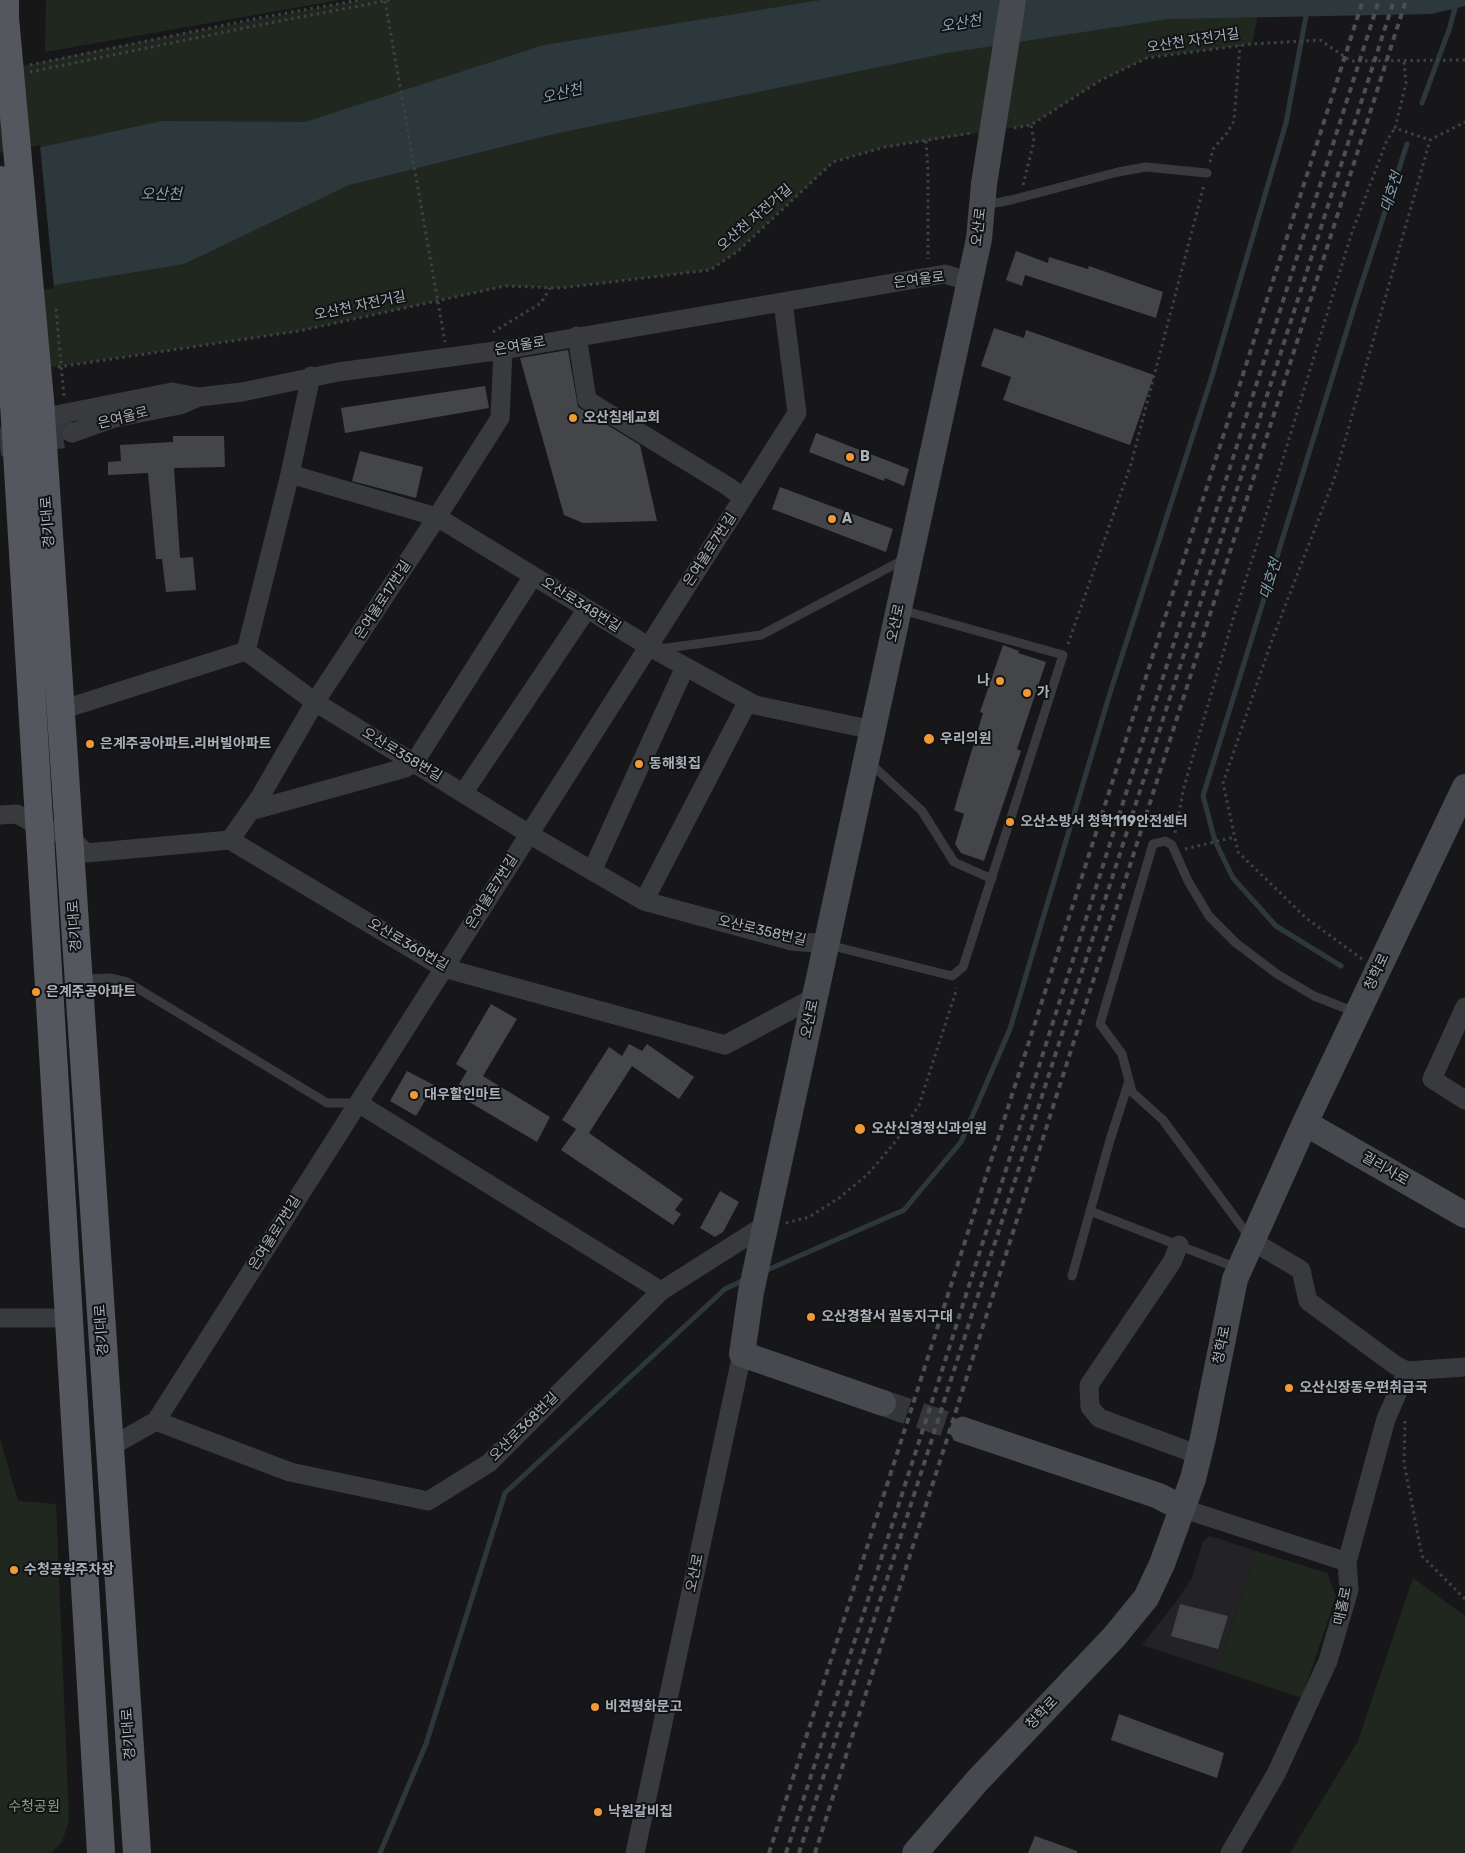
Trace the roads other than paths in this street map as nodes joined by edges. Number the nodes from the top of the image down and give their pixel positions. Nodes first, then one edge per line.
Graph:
1 (1013, 0) edge
2 (5, 9) edge
3 (1207, 173) road end
4 (0, 180) edge
5 (983, 195) junction
6 (970, 282) junction
7 (783, 302) junction
8 (577, 336) junction
9 (503, 350) junction
10 (311, 376) junction
11 (199, 397) junction
12 (22, 414) edge
13 (72, 433) dead end
14 (290, 474) junction
15 (743, 498) junction
16 (438, 517) junction
17 (910, 556) junction
18 (533, 576) junction
19 (587, 609) junction
20 (899, 610) junction
21 (652, 648) junction
22 (246, 651) junction
23 (685, 666) junction
24 (748, 701) junction
25 (315, 702) junction
26 (61, 710) junction
27 (873, 730) junction
28 (866, 760) junction
29 (414, 763) junction
30 (1465, 788) edge
31 (464, 792) junction
32 (250, 811) junction
33 (0, 815) edge
34 (40, 827) junction
35 (529, 834) junction
36 (69, 836) junction
37 (230, 840) junction
38 (592, 871) junction
39 (992, 879) junction
40 (644, 902) junction
41 (826, 944) junction
42 (444, 968) junction
43 (79, 979) junction
44 (815, 997) junction
45 (1465, 1007) edge
46 (1357, 1013) junction
47 (1129, 1081) junction
48 (1465, 1100) edge
49 (358, 1103) junction
50 (1305, 1124) junction
51 (1090, 1211) junction
52 (1465, 1215) edge
53 (763, 1234) junction
54 (1252, 1241) junction
55 (1179, 1245) junction
56 (1240, 1269) junction
57 (1072, 1276) dead end
58 (661, 1291) junction
59 (0, 1318) edge
60 (69, 1318) junction
61 (742, 1354) junction
62 (1465, 1367) edge
63 (1408, 1371) junction
64 (883, 1404) tunnel mouth
65 (156, 1421) junction
66 (963, 1430) tunnel mouth
67 (110, 1446) junction
68 (1199, 1455) junction
69 (1181, 1508) junction
70 (1347, 1562) junction
71 (101, 1853) edge
72 (137, 1853) edge
73 (635, 1853) edge
74 (915, 1853) edge
75 (1230, 1853) edge

1 - 5 street, 오산로, bridge
2 - 12 main road, 경기대로, bridge
3 - 5 lane
4 - 12 main road, 경기대로, bridge
5 - 6 street, 오산로
6 - 7 street, 은여울로
6 - 17 street, 오산로
7 - 8 street, 은여울로
7 - 15 street, 은여울로7번길
8 - 9 street, 은여울로
8 - 15 street
9 - 10 street, 은여울로
9 - 16 street, 은여울로17번길
10 - 11 street, 은여울로
10 - 14 street
11 - 12 street
11 - 13 street, 은여울로
12 - 26 main road, 경기대로
12 - 34 main road, 경기대로
14 - 16 street, 오산로348번길
14 - 22 street
15 - 21 street, 은여울로7번길
16 - 18 street, 오산로348번길
16 - 25 street, 은여울로17번길
17 - 20 street, 오산로
17 - 21 lane
18 - 19 street, 오산로348번길
18 - 29 street
19 - 21 street, 오산로348번길
19 - 31 street
20 - 27 street, 오산로
20 - 39 lane
21 - 23 street, 오산로348번길
21 - 35 street, 은여울로7번길
22 - 25 street, 오산로358번길
22 - 26 street
23 - 24 street, 오산로348번길
23 - 38 street
24 - 27 street, 오산로348번길
24 - 40 street
25 - 29 street, 오산로358번길
25 - 32 street, 은여울로17번길
26 - 36 main road, 경기대로
27 - 28 street, 오산로
28 - 39 lane
28 - 41 street, 오산로
29 - 31 street, 오산로358번길
29 - 32 street
30 - 46 street, 청학로
31 - 35 street, 오산로358번길
32 - 37 street, 은여울로17번길
33 - 34 street
34 - 36 street
34 - 60 main road, 경기대로
35 - 38 street, 오산로358번길
35 - 42 street, 은여울로7번길
36 - 37 street
36 - 43 main road, 경기대로
37 - 42 street, 오산로360번길
38 - 40 street, 오산로358번길
39 - 41 lane
40 - 41 street, 오산로358번길
41 - 44 street, 오산로
42 - 44 street, 오산로360번길
42 - 49 street, 은여울로7번길
43 - 49 lane
43 - 67 main road, 경기대로
44 - 53 street, 오산로
45 - 48 street
46 - 47 lane
46 - 50 street, 청학로
47 - 51 lane
47 - 54 lane
49 - 58 street
49 - 65 street, 은여울로7번길
50 - 52 street, 궐리사로
50 - 54 street, 청학로
51 - 55 lane
51 - 57 lane
53 - 58 street, 오산로368번길
53 - 61 street, 오산로
54 - 56 street, 청학로
54 - 63 street
55 - 56 lane
55 - 68 street
56 - 68 street, 청학로
58 - 65 street, 오산로368번길
59 - 60 street
60 - 71 main road, 경기대로
61 - 64 street
61 - 73 street, 오산로
62 - 63 street
63 - 70 street, 매홀로
65 - 67 street, 은여울로7번길
66 - 69 street
67 - 72 main road, 경기대로
68 - 69 street, 청학로
69 - 70 street
69 - 74 street, 청학로
70 - 75 street, 매홀로

